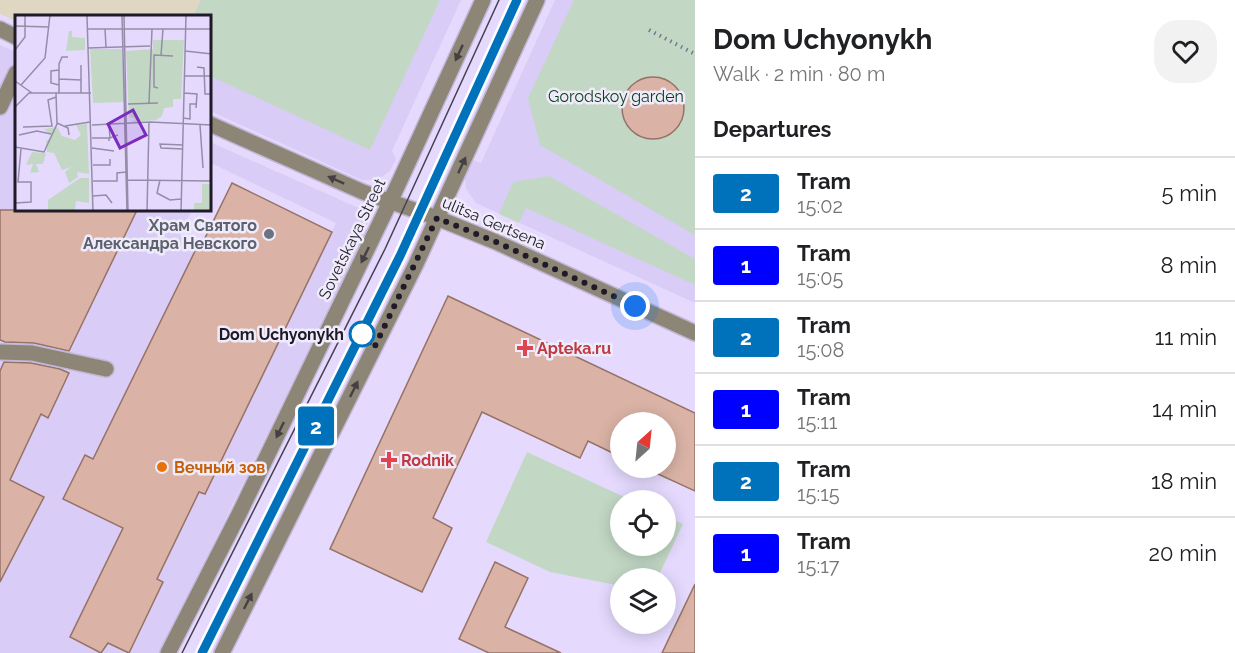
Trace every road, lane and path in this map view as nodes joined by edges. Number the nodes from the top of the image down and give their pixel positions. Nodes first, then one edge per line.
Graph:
1 (483, 0) edge
2 (537, 0) edge
3 (0, 29) edge
4 (649, 30) dead end
5 (15, 36) edge
6 (695, 54) edge
7 (15, 75) edge
8 (0, 107) edge
9 (212, 125) edge
10 (390, 202) junction
11 (437, 218) junction
12 (695, 333) edge
13 (0, 352) edge
14 (106, 369) dead end
15 (168, 653) edge
16 (222, 653) edge

1 -> 10 street, Sovetskaya Street
11 -> 2 street
3 - 5 street
4 - 6 path
7 - 8 street
10 -> 9 street, ulitsa Gertsena
10 - 11 street, ulitsa Gertsena
10 -> 15 street, Sovetskaya Street
11 - 12 street, ulitsa Gertsena
16 -> 11 street
13 - 14 street

